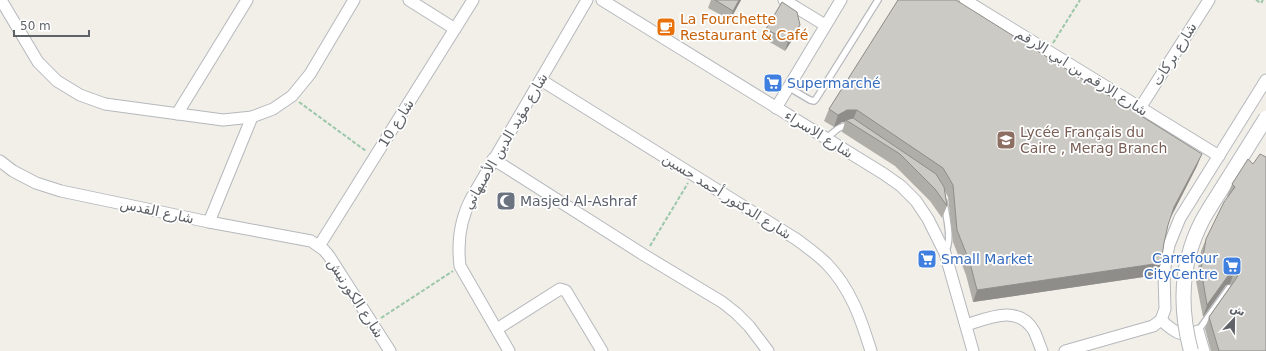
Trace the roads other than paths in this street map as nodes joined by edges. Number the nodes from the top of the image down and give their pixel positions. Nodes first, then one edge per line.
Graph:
1 (1, 0) edge
2 (354, 0) edge
3 (409, 0) edge
4 (473, 0) edge
5 (588, 0) edge
6 (602, 0) edge
7 (784, 0) edge
8 (841, 0) edge
9 (878, 0) edge
10 (965, 0) edge
11 (1209, 0) edge
12 (242, 2) edge
13 (825, 25) junction
14 (455, 29) junction
15 (540, 80) junction
16 (1266, 80) edge
17 (788, 87) junction
18 (776, 108) junction
19 (1140, 108) junction
20 (177, 114) junction
21 (252, 117) junction
22 (1266, 118) edge
23 (854, 128) edge
24 (826, 139) junction
25 (1219, 156) junction
26 (493, 160) junction
27 (0, 161) edge
28 (944, 198) edge
29 (209, 222) junction
30 (319, 246) junction
31 (945, 253) junction
32 (1228, 288) edge
33 (1161, 320) junction
34 (966, 326) junction
35 (496, 329) junction
36 (1198, 333) junction
37 (390, 351) edge
38 (509, 351) edge
39 (602, 351) edge
40 (768, 351) edge
41 (871, 351) edge
42 (973, 351) edge
43 (1042, 351) edge
44 (1065, 351) edge
45 (1191, 351) edge
46 (1204, 351) edge

1 - 20 street
2 - 21 street
3 - 14 street
4 - 14 street, شارع 10
5 - 15 street, شارع مؤيد الدين الأصبهاني
6 - 18 street, شارع الاسراء
7 - 13 street
8 - 13 street
9 - 17 lane
10 - 19 street, شارع الارقم بن ابي الارقم
11 - 19 street, شارع بركات
12 - 20 street
13 - 17 street
14 - 30 street, شارع 10
15 - 26 street, شارع مؤيد الدين الأصبهاني
15 - 41 street, شارع الدكتور أحمد حسين
16 - 25 street
17 - 18 street
18 - 24 street, شارع الاسراء
19 - 25 street, شارع الارقم بن ابي الارقم
20 - 21 street
21 - 29 street
22 - 45 street, bridge
23 - 24 lane
24 - 31 street, شارع الاسراء
25 - 33 street
26 - 35 street, شارع مؤيد الدين الأصبهاني
26 - 40 street
27 - 29 street, شارع القدس
28 - 31 lane
29 - 30 street, شارع القدس
30 - 37 street, شارع الكورنيش
31 - 34 street, شارع الاسراء
32 - 36 lane
33 - 36 street
33 - 44 street
34 - 42 street, شارع الاسراء
34 - 43 street
35 - 38 street, شارع مؤيد الدين الأصبهاني
35 - 39 street
36 - 46 street

